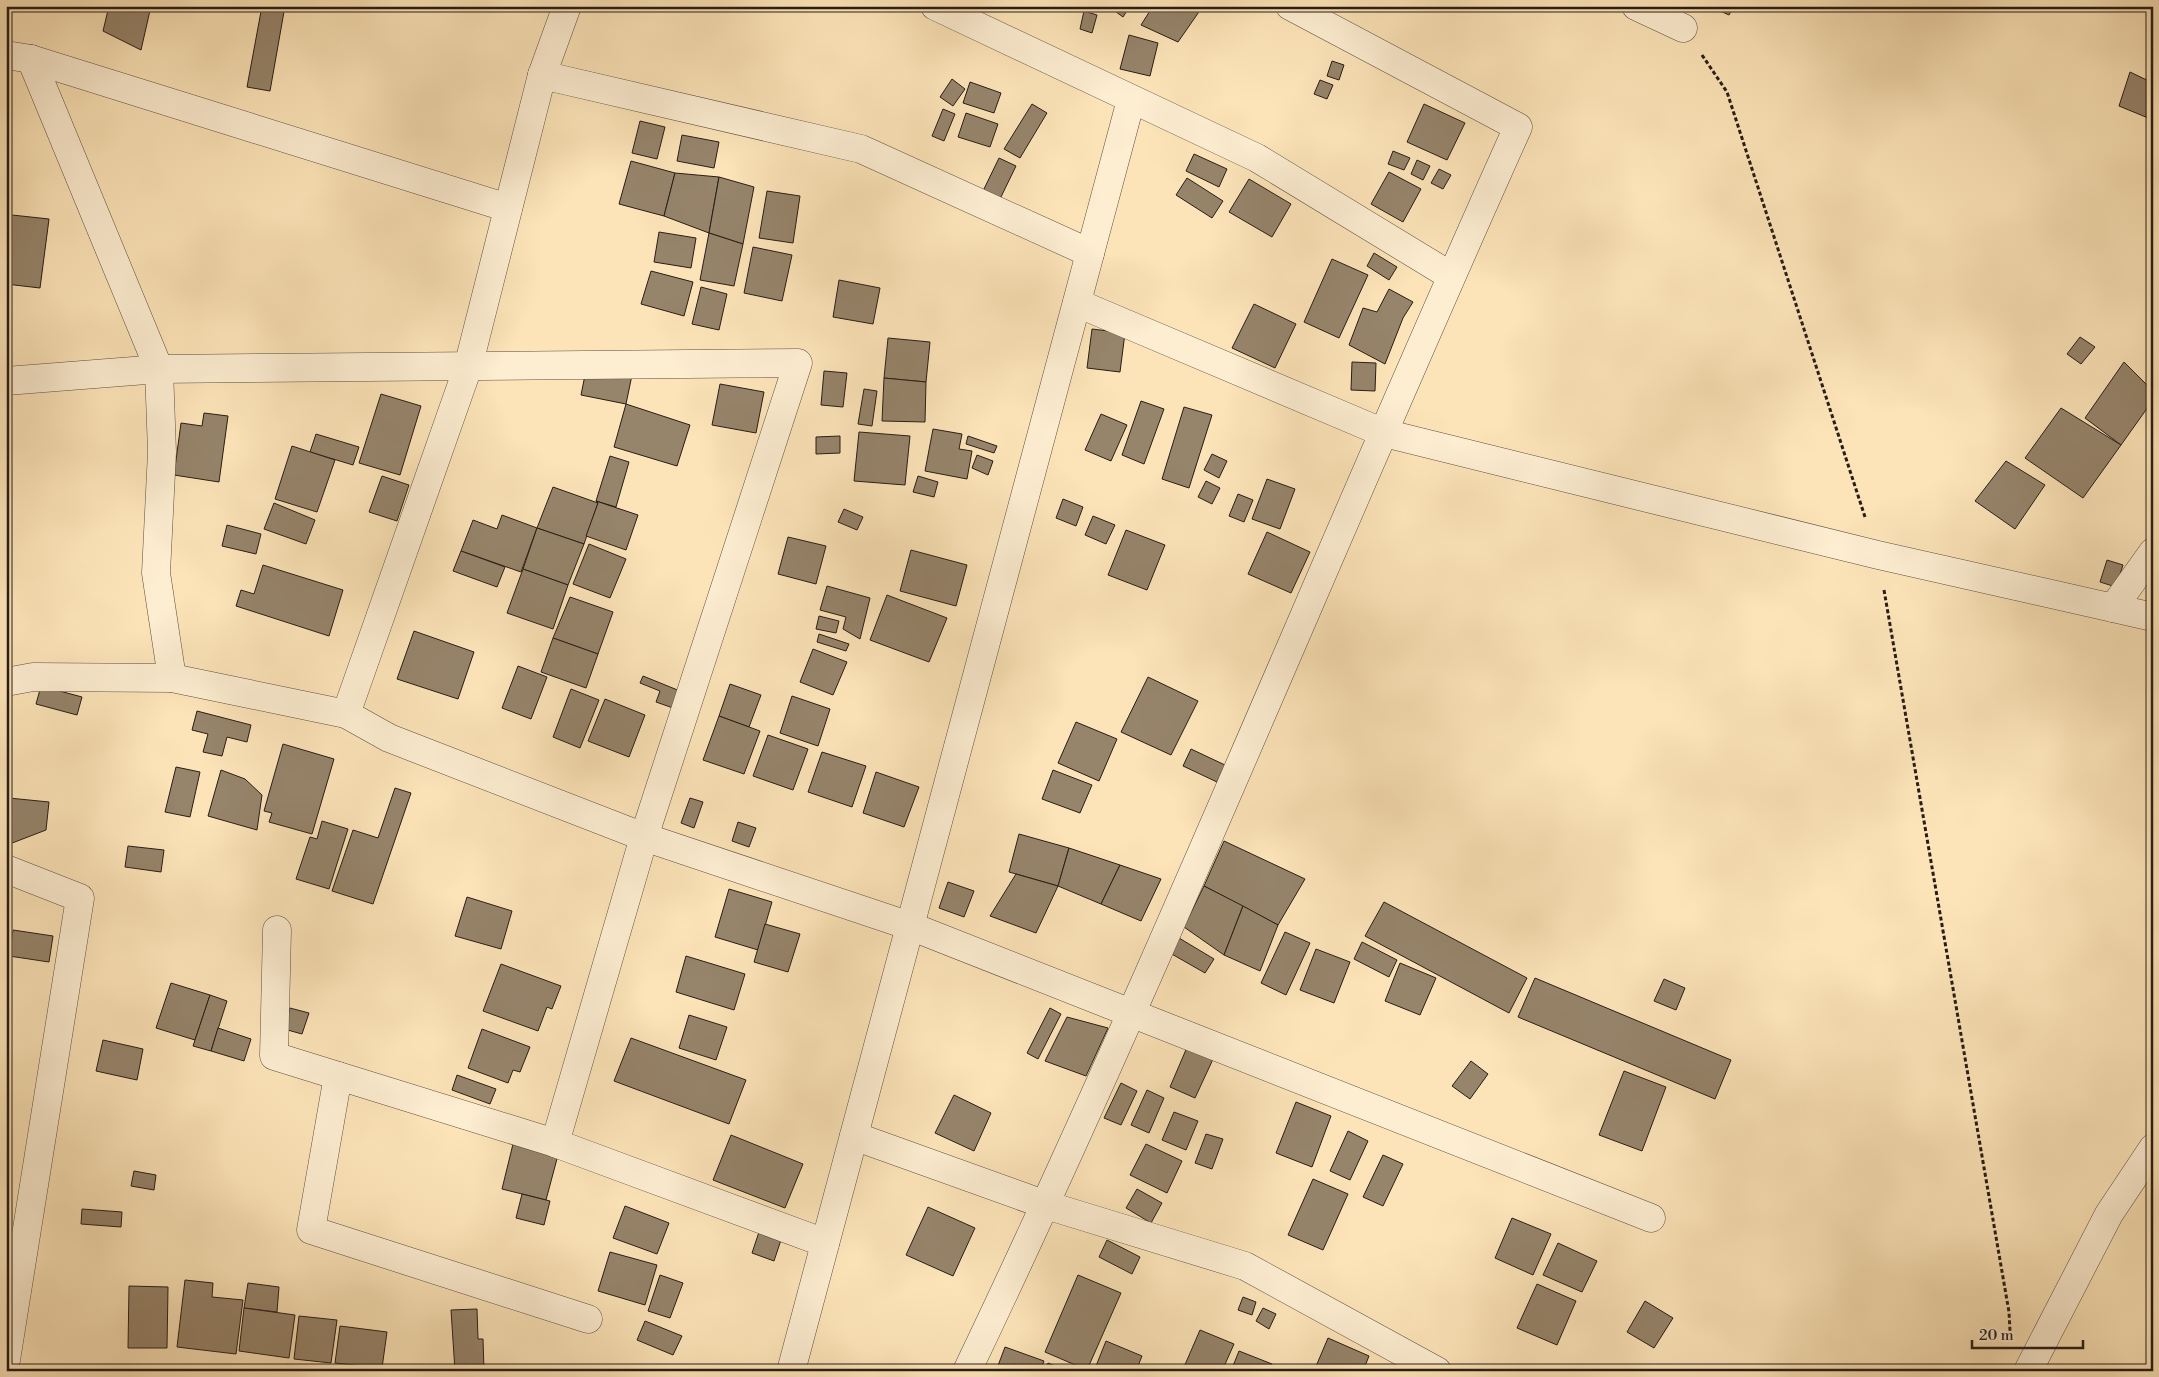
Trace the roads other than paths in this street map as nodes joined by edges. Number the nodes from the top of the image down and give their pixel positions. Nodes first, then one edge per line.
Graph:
1 (567, 6) edge
2 (935, 6) edge
3 (1290, 6) edge
4 (1636, 6) edge
5 (1683, 28) road end
6 (19, 57) edge
7 (542, 75) junction
8 (1131, 100) junction
9 (508, 208) junction
10 (1090, 253) junction
11 (1451, 276) junction
12 (1077, 303) junction
13 (468, 366) junction
14 (159, 369) junction
15 (6, 381) edge
16 (1384, 433) junction
17 (2153, 552) edge
18 (2114, 608) junction
19 (2153, 617) edge
20 (172, 678) junction
21 (6, 682) edge
22 (346, 714) junction
23 (644, 837) junction
24 (6, 869) edge
25 (910, 926) junction
26 (277, 930) dead end
27 (1133, 1013) junction
28 (338, 1076) junction
29 (854, 1136) junction
30 (555, 1143) junction
31 (2153, 1148) edge
32 (1046, 1205) junction
33 (1651, 1218) dead end
34 (825, 1243) junction
35 (588, 1319) dead end
36 (6, 1360) edge
37 (791, 1371) edge
38 (967, 1371) edge
39 (1437, 1371) edge
40 (2028, 1371) edge

1 - 7 street
2 - 8 street
3 - 11 street
4 - 5 street
6 - 9 street
6 - 14 street
7 - 9 street
7 - 10 street
8 - 10 street
8 - 11 street
9 - 13 street
10 - 12 street
11 - 16 street
12 - 16 street
12 - 25 street
13 - 14 street
13 - 22 street
13 - 23 street
14 - 15 street
14 - 20 street
16 - 18 street
16 - 27 street
17 - 18 street
18 - 19 street
20 - 21 street
20 - 22 street
22 - 23 street
23 - 25 street
23 - 30 street
24 - 36 street
25 - 27 street
25 - 29 street
26 - 28 street
27 - 32 street
27 - 33 street
28 - 30 street
28 - 35 street
29 - 32 street
29 - 34 street
30 - 34 street
31 - 40 street
32 - 38 street
32 - 39 street
34 - 37 street

